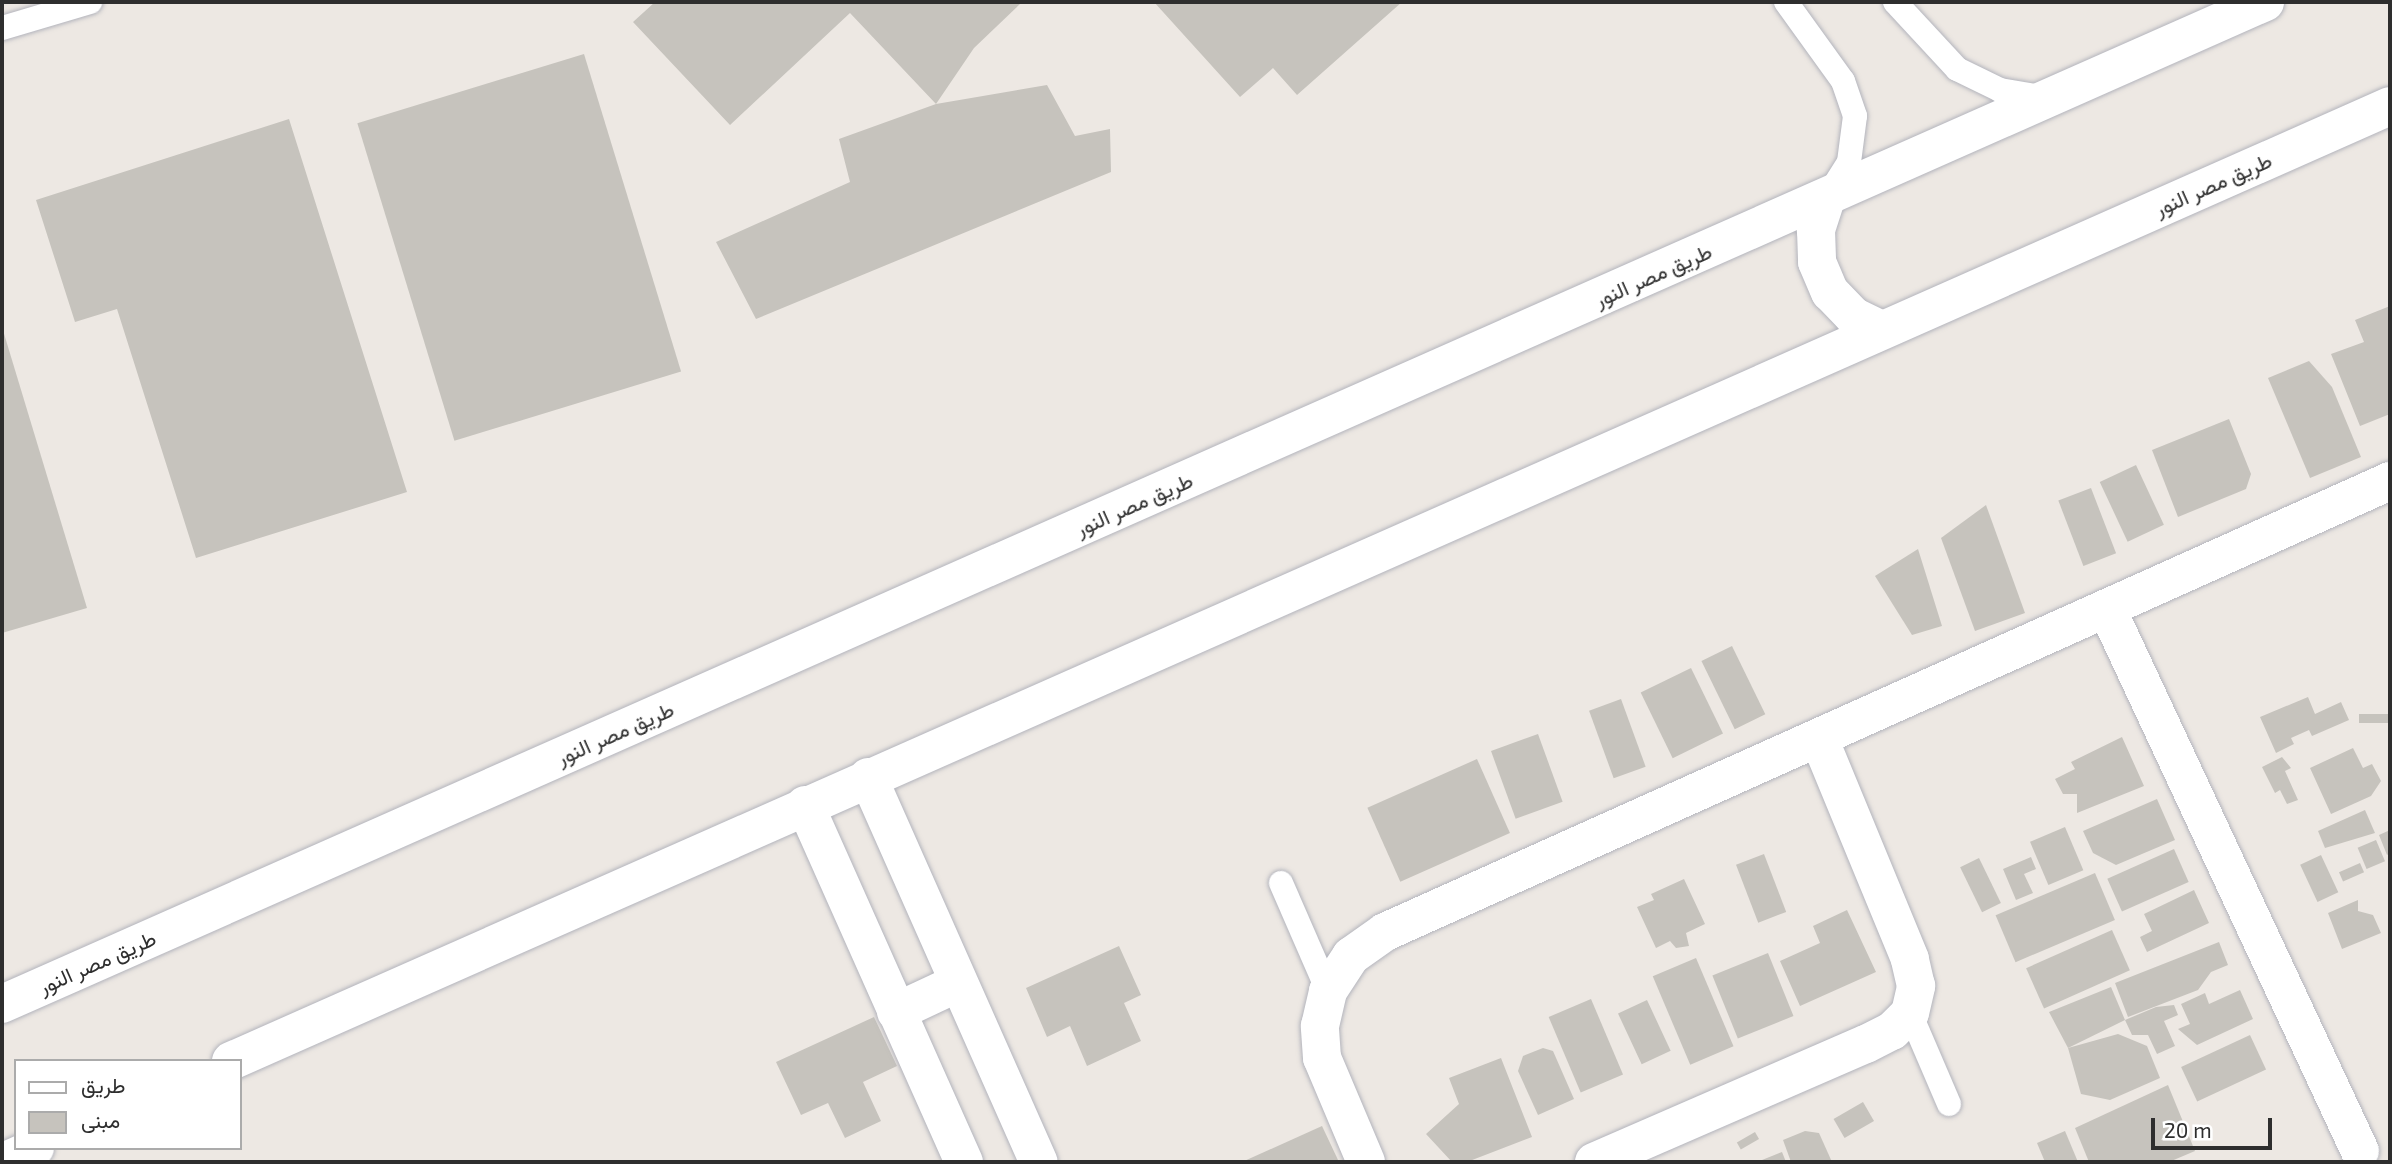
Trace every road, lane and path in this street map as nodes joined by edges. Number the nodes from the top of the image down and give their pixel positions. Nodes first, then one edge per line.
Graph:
1 (90, 2) edge
2 (1786, 2) edge
3 (1895, 2) edge
4 (2265, 2) edge
5 (2, 28) edge
6 (2048, 98) junction
7 (2390, 106) edge
8 (1826, 199) junction
9 (1882, 330) junction
10 (2389, 486) edge
11 (2107, 608) junction
12 (1819, 738) junction
13 (869, 777) junction
14 (806, 804) junction
15 (1282, 883) dead end
16 (958, 983) junction
17 (1328, 991) junction
18 (2, 1004) edge
19 (896, 1012) junction
20 (1910, 1013) junction
21 (235, 1059) edge
22 (1949, 1104) dead end
23 (30, 1150) edge
24 (2362, 1150) edge
25 (3, 1162) edge
26 (964, 1162) edge
27 (1039, 1162) edge
28 (1366, 1162) edge
29 (1594, 1162) edge

1 - 5 lane
2 - 8 lane
3 - 6 lane
4 - 6 street, طريق مصر النور
6 - 8 street, طريق مصر النور
7 - 9 street, طريق مصر النور
8 - 9 street
8 - 18 street, طريق مصر النور
9 - 13 street, طريق مصر النور
10 - 11 street
11 - 12 street
11 - 24 street
12 - 17 street
12 - 20 street
13 - 14 street, طريق مصر النور
13 - 16 street
14 - 19 street
14 - 21 street, طريق مصر النور
15 - 17 lane
16 - 19 street
16 - 27 street
17 - 28 street
19 - 26 street
20 - 22 lane
20 - 29 street
23 - 25 street

